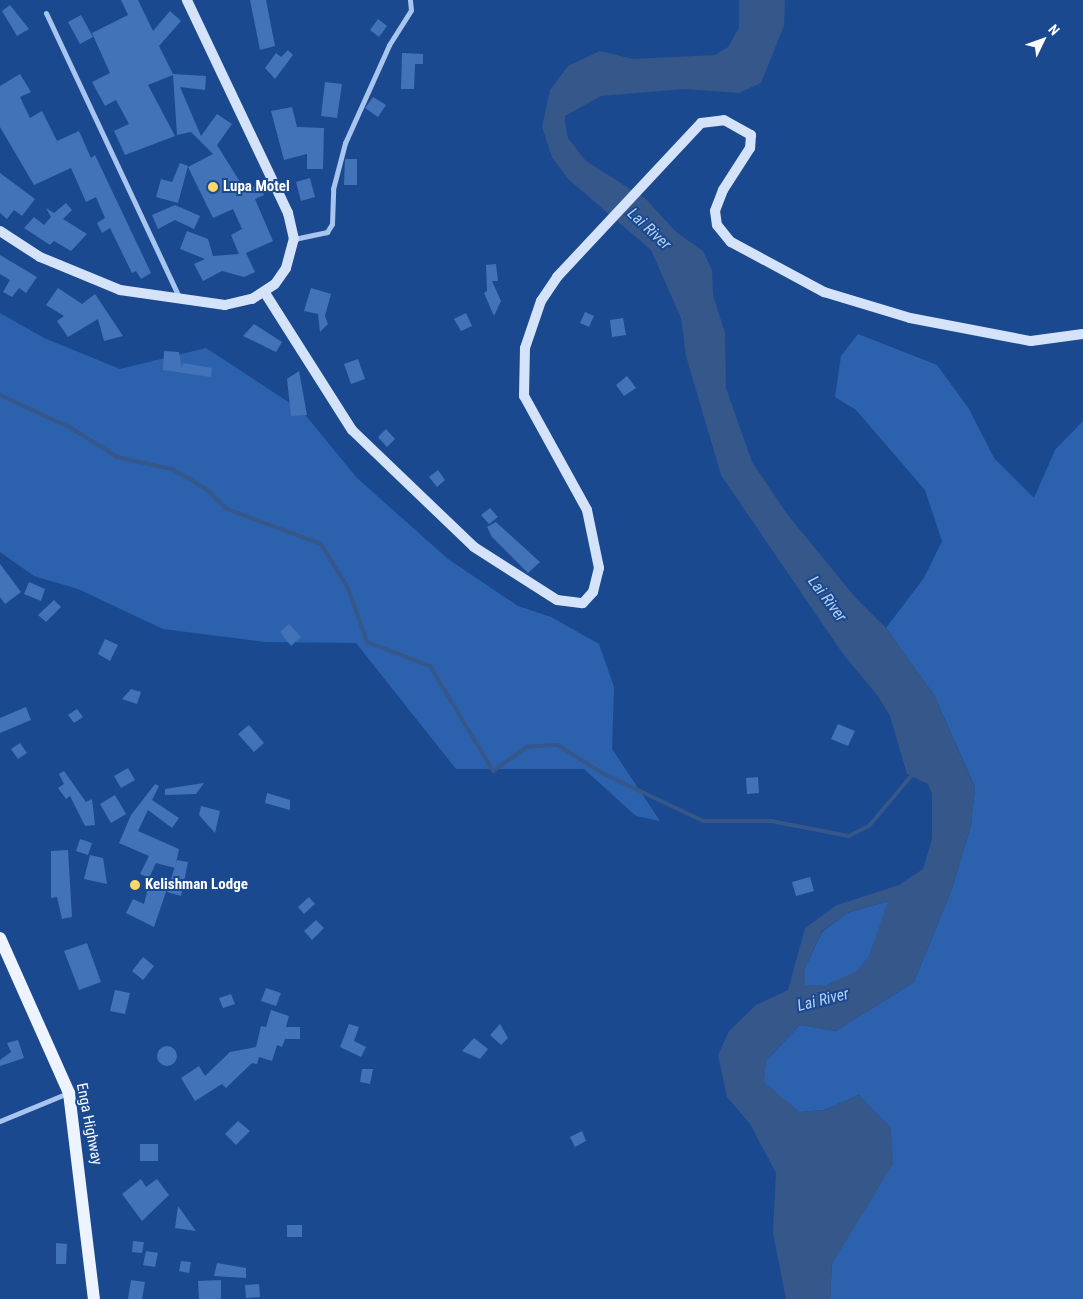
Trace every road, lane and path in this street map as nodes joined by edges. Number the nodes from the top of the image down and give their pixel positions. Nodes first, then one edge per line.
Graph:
1 (187, 0) edge
2 (410, 0) edge
3 (46, 13) dead end
4 (0, 231) edge
5 (294, 239) junction
6 (264, 293) junction
7 (181, 301) junction
8 (1083, 334) edge
9 (0, 938) edge
10 (69, 1093) junction
11 (0, 1122) edge
12 (94, 1299) edge

1 - 5 street
2 - 5 street
3 - 7 street
4 - 7 street
5 - 6 street
6 - 7 street
6 - 8 street
9 - 10 main road, Enga Highway
10 - 11 street
10 - 12 main road, Enga Highway

